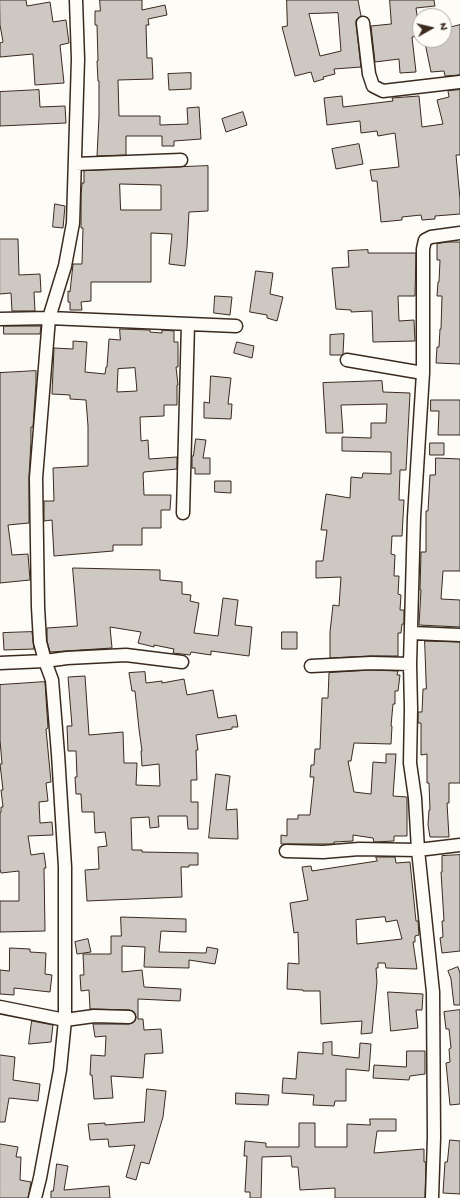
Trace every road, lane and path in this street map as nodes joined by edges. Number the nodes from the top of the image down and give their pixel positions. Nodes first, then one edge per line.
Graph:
1 (76, 0) edge
2 (362, 23) dead end
3 (460, 82) edge
4 (181, 160) dead end
5 (75, 164) junction
6 (460, 233) edge
7 (49, 318) junction
8 (0, 319) edge
9 (188, 324) junction
10 (236, 326) dead end
11 (347, 360) dead end
12 (423, 373) junction
13 (183, 513) dead end
14 (412, 632) junction
15 (460, 635) edge
16 (45, 661) junction
17 (182, 662) dead end
18 (0, 663) edge
19 (410, 664) junction
20 (311, 666) dead end
21 (460, 845) edge
22 (418, 850) junction
23 (286, 851) dead end
24 (0, 1007) edge
25 (129, 1017) dead end
26 (65, 1020) junction
27 (35, 1198) edge
28 (432, 1198) edge

1 - 5 street
2 - 3 street
4 - 5 street
5 - 7 street
6 - 12 street
7 - 8 street
7 - 9 street
7 - 16 street
9 - 10 street
9 - 13 street
11 - 12 street
12 - 14 street
14 - 15 street
14 - 19 street
16 - 17 street
16 - 18 street
16 - 26 street
19 - 20 street
19 - 22 street
21 - 22 street
22 - 23 street
22 - 28 street
24 - 26 street
25 - 26 street
26 - 27 street

